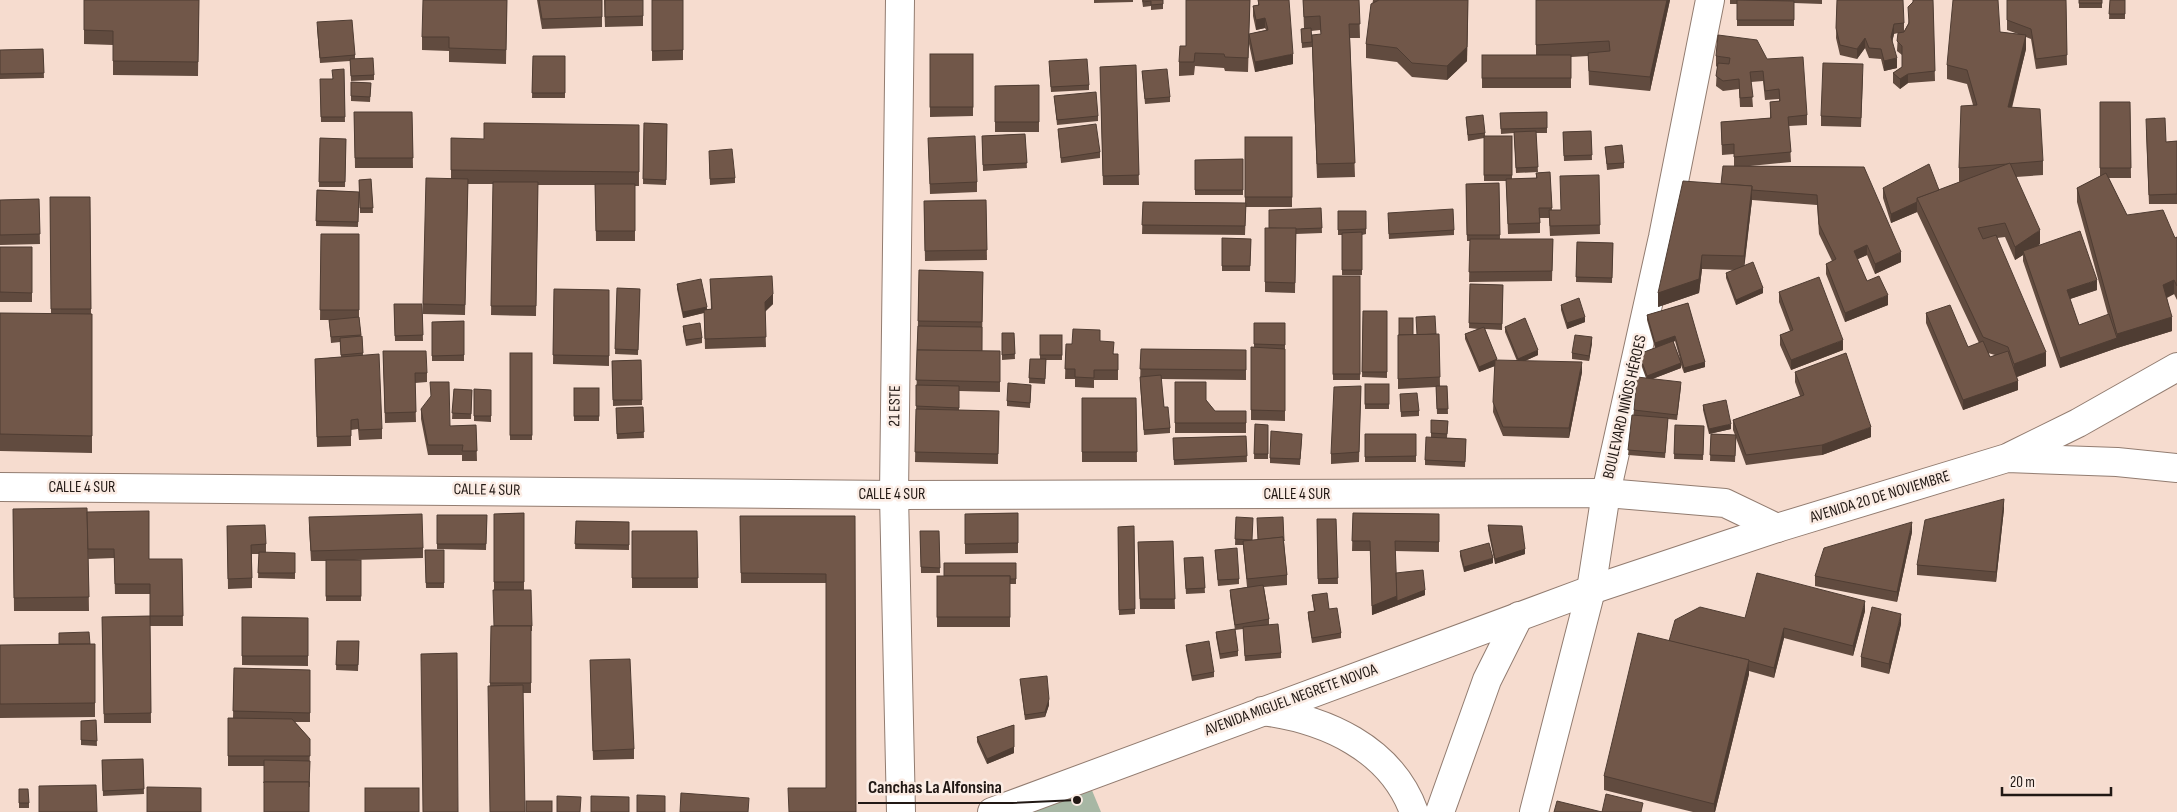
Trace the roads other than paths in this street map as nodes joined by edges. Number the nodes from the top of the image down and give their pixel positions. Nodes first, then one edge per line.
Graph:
1 (900, 0) edge
2 (1710, 0) edge
3 (2177, 367) edge
4 (2007, 458) junction
5 (2177, 468) edge
6 (0, 487) edge
7 (1606, 493) junction
8 (894, 495) junction
9 (1777, 528) junction
10 (1591, 590) junction
11 (1519, 616) junction
12 (1261, 711) junction
13 (901, 812) edge
14 (992, 812) edge
15 (1414, 812) edge
16 (1440, 812) edge
17 (1534, 812) edge

1 - 8 street, 21 ESTE
2 - 7 street, BOULEVARD NIÑOS HÉROES
3 - 4 street
4 - 5 street, AVENIDA 20 DE NOVIEMBRE
4 - 9 street, AVENIDA 20 DE NOVIEMBRE
6 - 8 street, CALLE 4 SUR
7 - 8 street, CALLE 4 SUR
7 - 9 street, CALLE 4 SUR
7 - 10 street, BOULEVARD NIÑOS HÉROES
8 - 13 street, 21 ESTE
9 - 10 street, AVENIDA 20 DE NOVIEMBRE
10 - 11 street, AVENIDA MIGUEL NEGRETE NOVOA
10 - 17 street, BOULEVARD NIÑOS HÉROES
11 - 12 street, AVENIDA MIGUEL NEGRETE NOVOA
11 - 16 street
12 - 14 street, AVENIDA MIGUEL NEGRETE NOVOA
12 - 15 street

